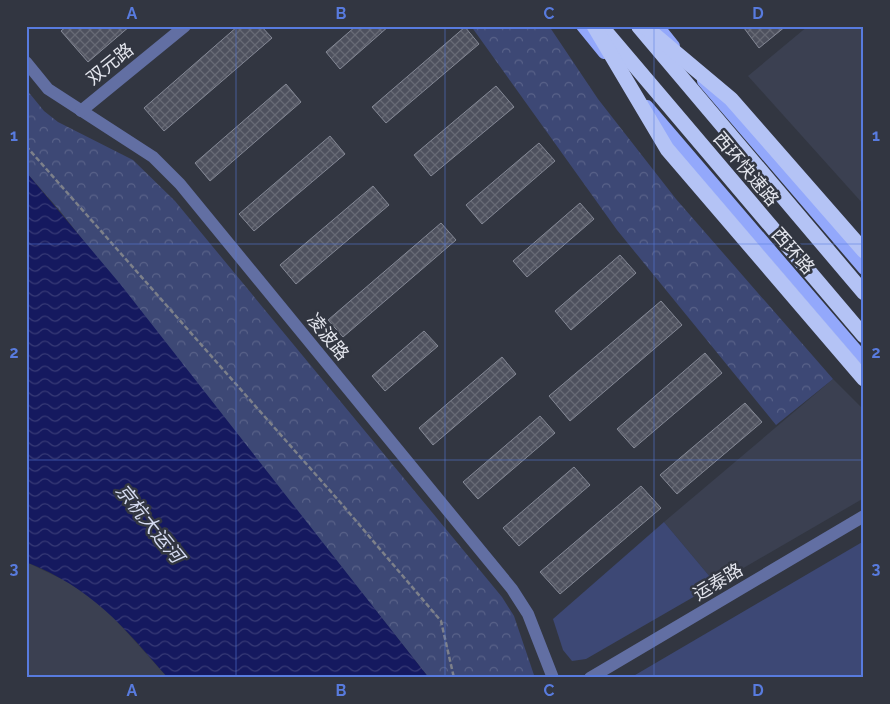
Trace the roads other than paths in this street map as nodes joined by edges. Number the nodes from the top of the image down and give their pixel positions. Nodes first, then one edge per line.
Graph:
1 (185, 26) edge
2 (582, 26) edge
3 (594, 26) edge
4 (601, 26) edge
5 (638, 26) edge
6 (644, 26) edge
7 (658, 26) edge
8 (26, 62) edge
9 (80, 111) junction
10 (864, 251) edge
11 (864, 269) edge
12 (864, 293) edge
13 (864, 336) edge
14 (864, 360) edge
15 (864, 379) edge
16 (864, 516) edge
17 (553, 678) edge
18 (590, 678) edge

1 - 9 street, 双元路
2 - 14 main road, 西环路
3 - 15 highway, bridge
4 - 13 highway, 西环快速路
5 - 12 highway, 西环快速路
6 - 10 highway, bridge
7 - 11 main road
8 - 9 street, 凌波路
9 - 17 street, 凌波路
16 - 18 street, 运泰路

